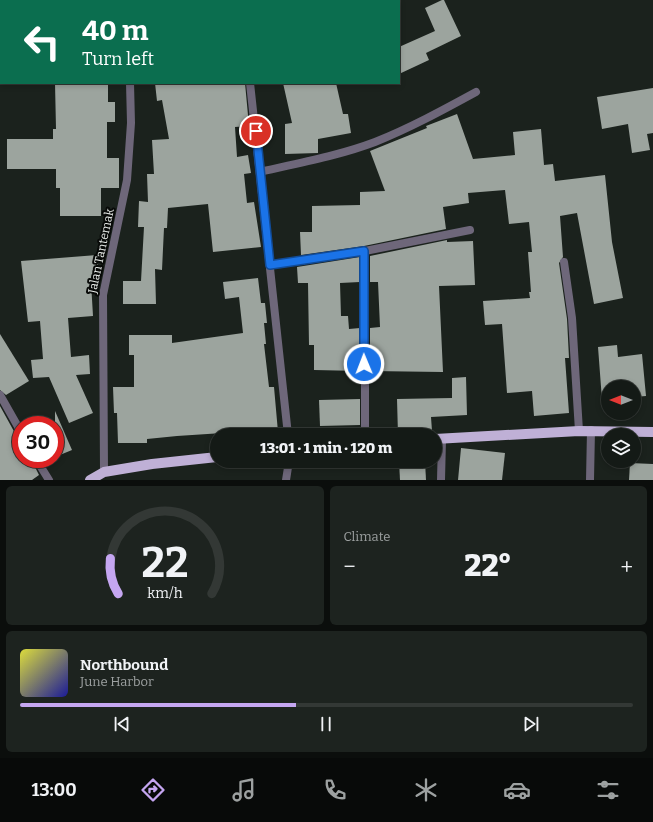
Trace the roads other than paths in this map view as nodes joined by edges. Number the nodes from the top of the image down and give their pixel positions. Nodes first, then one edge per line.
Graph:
1 (130, 84) edge
2 (250, 84) edge
3 (476, 92) dead end
4 (260, 172) junction
5 (470, 230) dead end
6 (364, 251) junction
7 (564, 262) dead end
8 (270, 265) junction
9 (0, 395) edge
10 (12, 416) edge
11 (287, 428) edge
12 (365, 428) edge
13 (591, 430) junction
14 (579, 431) junction
15 (653, 432) edge
16 (442, 439) edge
17 (210, 458) edge
18 (42, 468) edge
19 (288, 468) edge
20 (440, 468) edge
21 (104, 472) junction
22 (49, 480) edge
23 (90, 480) edge
24 (286, 480) edge
25 (441, 480) edge
26 (590, 480) edge

1 - 21 street, Jalan Tantemak
2 - 4 street
3 - 4 street
4 - 8 street
5 - 6 street
6 - 8 street
6 - 12 street
7 - 14 street
8 - 11 street
9 - 10 street
13 - 14 main road
13 - 15 main road
13 - 26 street
14 - 16 main road
17 - 21 main road
18 - 22 street
19 - 24 street
20 - 25 street
21 - 23 main road

